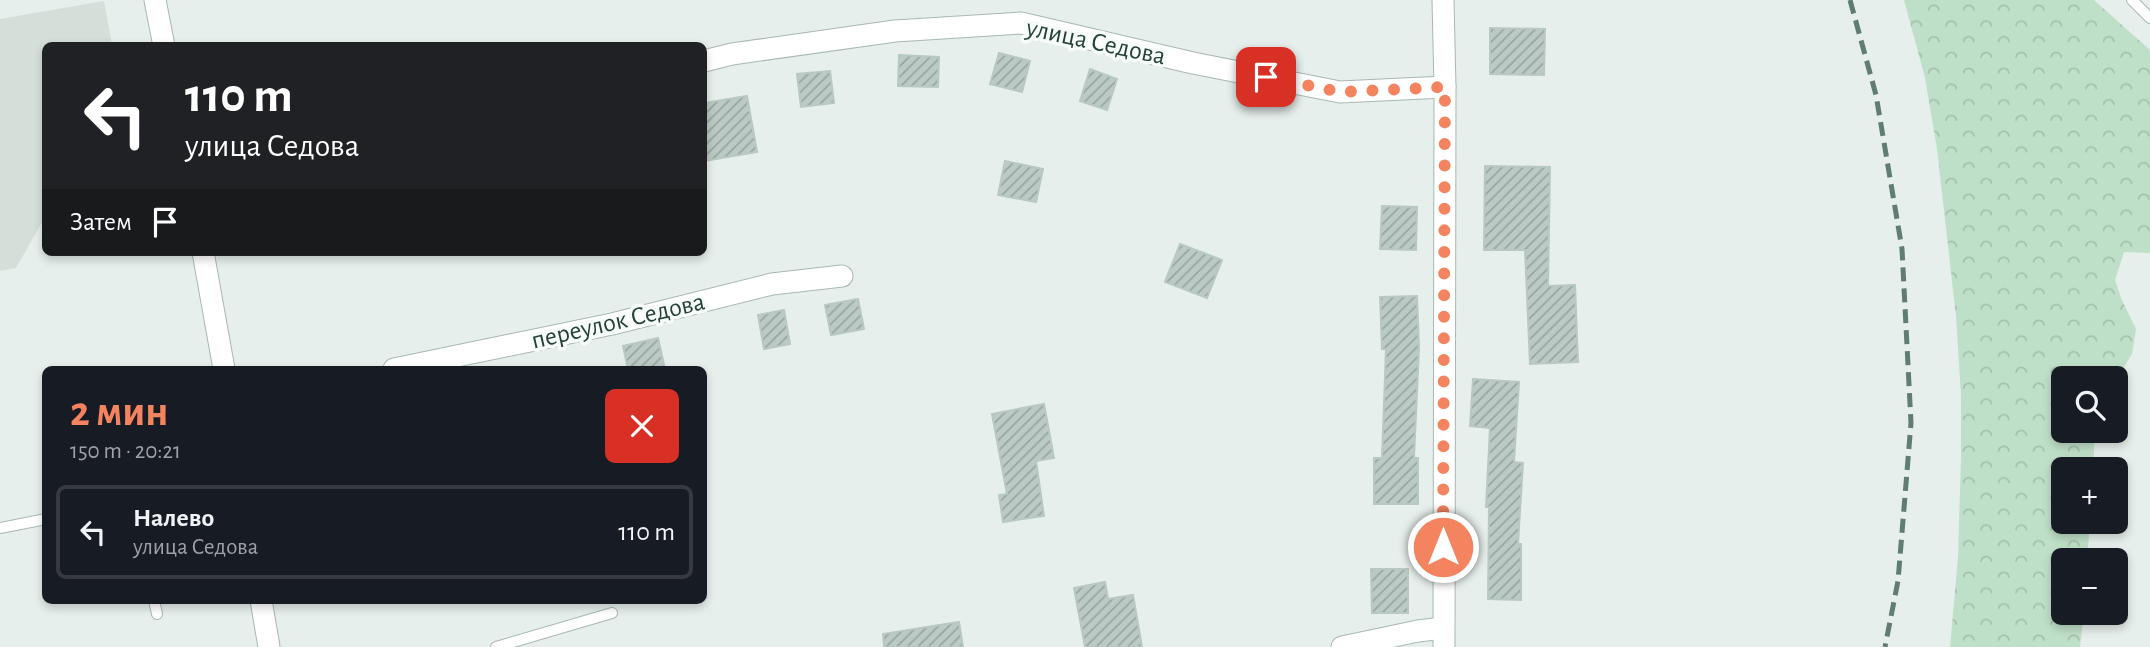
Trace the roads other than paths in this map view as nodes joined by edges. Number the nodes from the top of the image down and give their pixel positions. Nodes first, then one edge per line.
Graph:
1 (155, 0) edge
2 (1443, 0) edge
3 (2132, 0) edge
4 (2150, 18) edge
5 (163, 42) edge
6 (707, 60) edge
7 (1445, 87) junction
8 (204, 256) edge
9 (842, 276) dead end
10 (223, 366) edge
11 (409, 366) edge
12 (42, 520) edge
13 (0, 528) edge
14 (155, 604) edge
15 (262, 604) edge
16 (612, 613) dead end
17 (157, 614) dead end
18 (1443, 638) edge
19 (269, 647) edge
20 (496, 647) edge
21 (1342, 647) edge

1 - 5 street
2 - 7 street
3 - 4 lane
6 - 7 street, улица Седова
7 - 18 street
8 - 10 street
9 - 11 street, переулок Седова
12 - 13 lane
14 - 17 lane
15 - 19 street
16 - 20 lane
18 - 21 street

